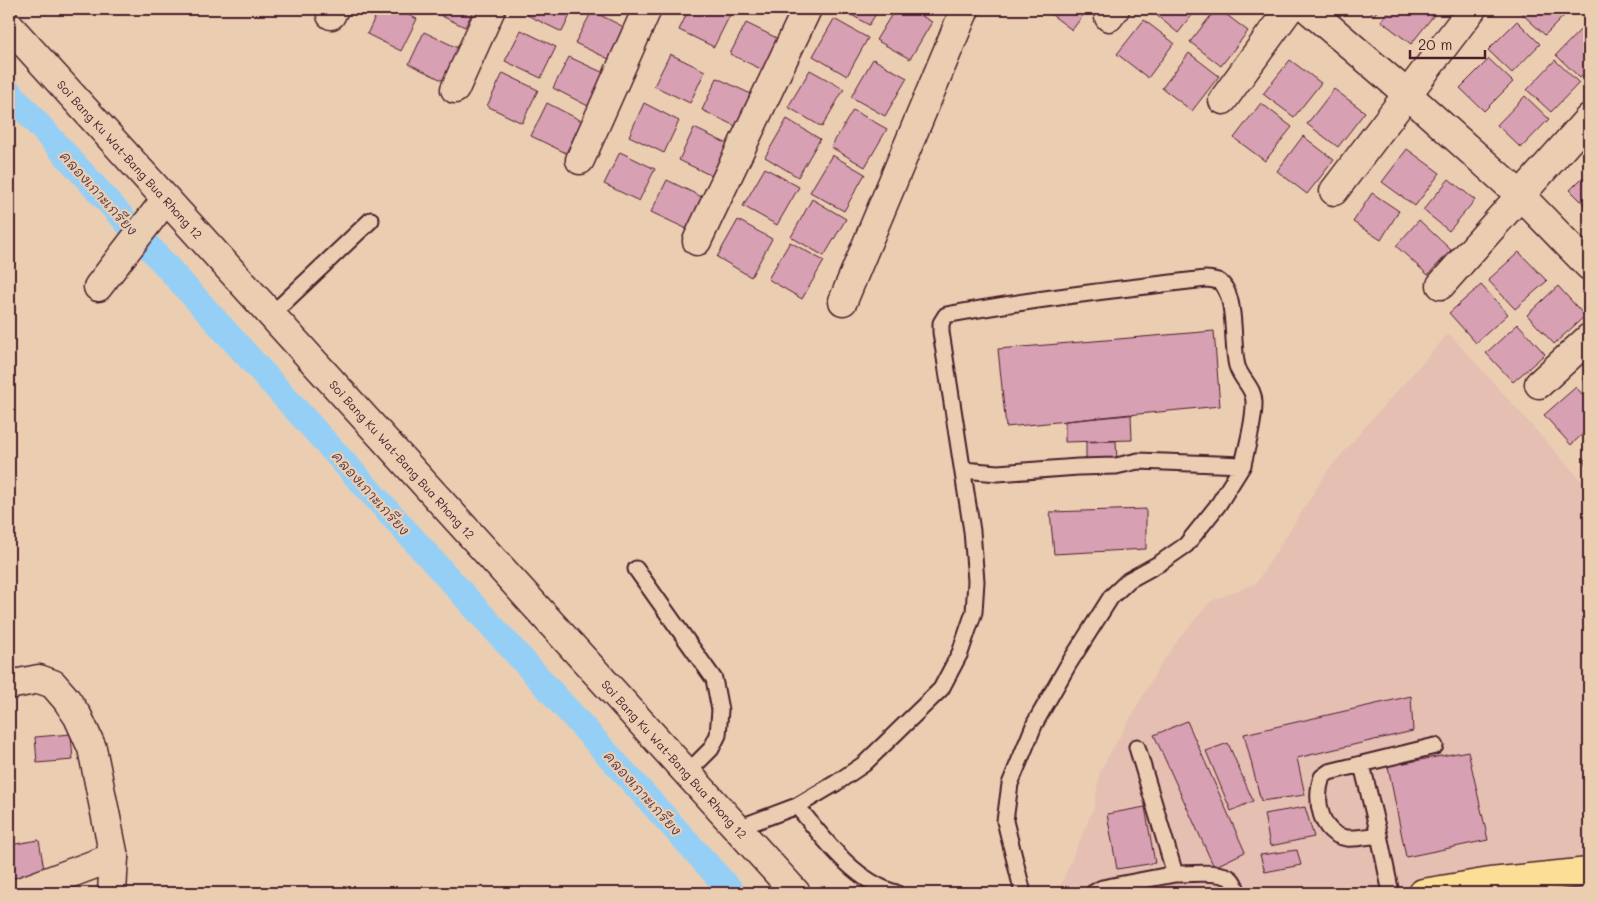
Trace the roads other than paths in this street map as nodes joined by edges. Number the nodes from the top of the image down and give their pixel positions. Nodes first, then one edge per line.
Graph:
1 (492, 9) edge
2 (647, 9) edge
3 (807, 9) edge
4 (965, 9) edge
5 (1289, 9) edge
6 (1308, 9) edge
7 (1472, 9) edge
8 (9, 26) edge
9 (455, 89) dead end
10 (1407, 94) junction
11 (1223, 100) dead end
12 (1589, 118) edge
13 (580, 160) dead end
14 (1334, 191) dead end
15 (1520, 195) junction
16 (159, 209) junction
17 (371, 220) dead end
18 (697, 241) dead end
19 (1589, 266) edge
20 (1441, 285) dead end
21 (98, 287) dead end
22 (843, 301) dead end
23 (271, 315) junction
24 (1589, 338) edge
25 (1539, 384) dead end
26 (1244, 465) junction
27 (964, 470) junction
28 (636, 569) dead end
29 (9, 685) edge
30 (1435, 746) dead end
31 (1137, 747) dead end
32 (1362, 765) junction
33 (688, 773) junction
34 (797, 806) junction
35 (738, 828) junction
36 (1379, 836) junction
37 (114, 857) junction
38 (1589, 872) edge
39 (1175, 874) junction
40 (1491, 888) edge
41 (1018, 892) edge
42 (17, 893) edge
43 (112, 893) edge
44 (796, 893) edge
45 (896, 893) edge
46 (1093, 893) edge
47 (1238, 893) edge
48 (1391, 893) edge
49 (1423, 893) edge

1 - 9 street
2 - 13 street
3 - 18 street
4 - 22 street
5 - 11 street
6 - 10 street
7 - 10 street
8 - 16 street, Soi Bang Ku Wat-Bang Bua Rhong 12
10 - 14 street
10 - 15 street
12 - 15 street
15 - 19 street
15 - 20 street
16 - 21 street
16 - 23 street, Soi Bang Ku Wat-Bang Bua Rhong 12
17 - 23 lane
23 - 33 street, Soi Bang Ku Wat-Bang Bua Rhong 12
24 - 25 street
26 - 27 lane
26 - 27 lane
26 - 41 lane
27 - 34 lane
28 - 33 lane
29 - 37 street
30 - 32 lane
31 - 39 lane
32 - 36 lane
32 - 36 lane
33 - 35 street, Soi Bang Ku Wat-Bang Bua Rhong 12
34 - 35 lane
34 - 45 lane
35 - 44 street, Soi Bang Ku Wat-Bang Bua Rhong 12
36 - 48 lane
37 - 42 street
37 - 43 street
38 - 40 main road
39 - 46 lane
39 - 47 lane
40 - 49 main road

